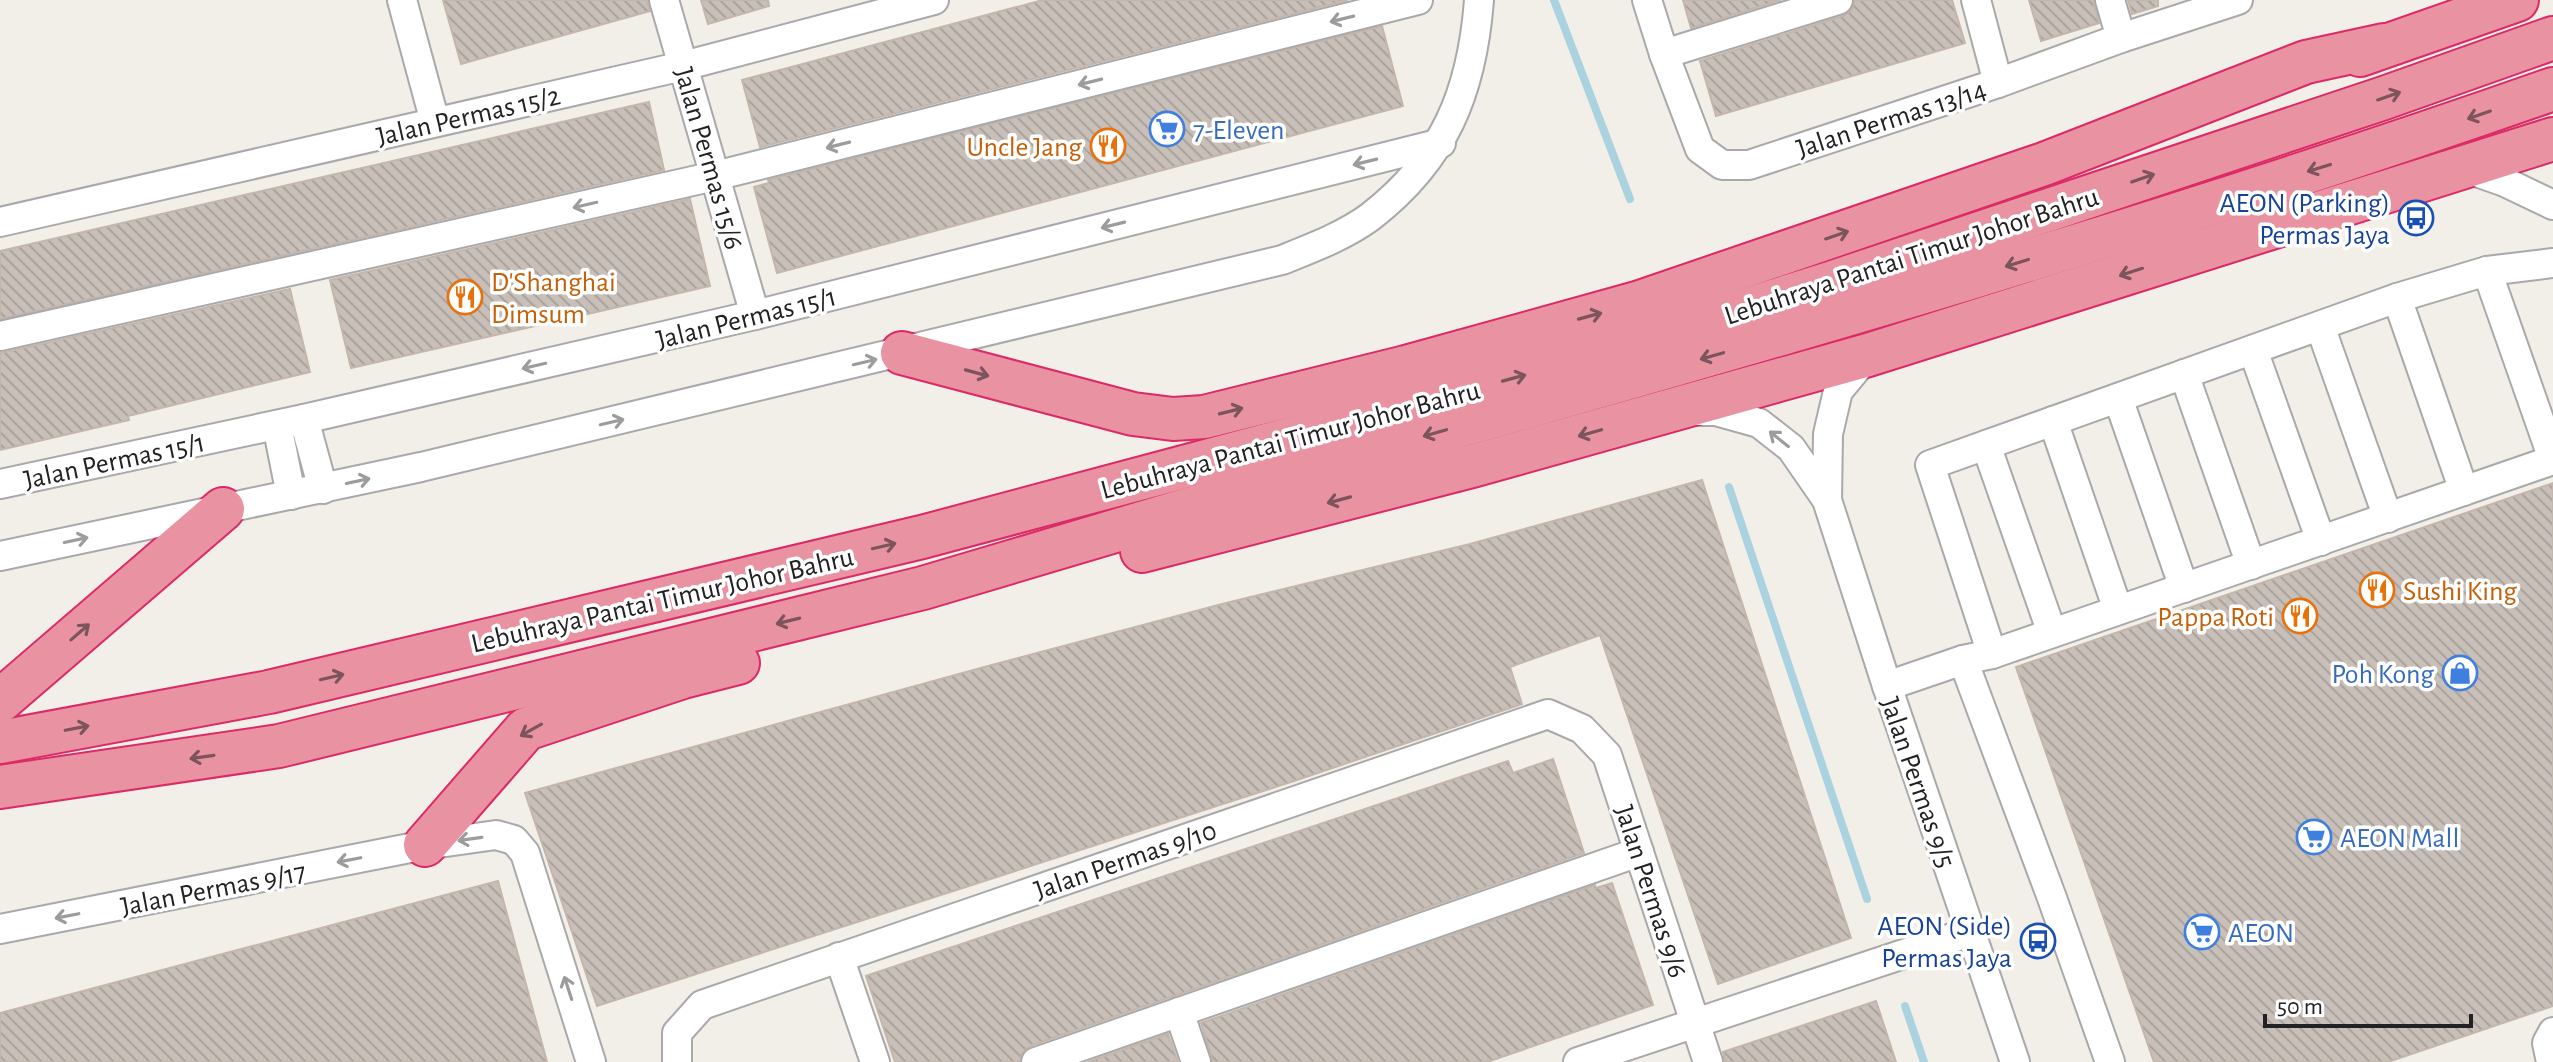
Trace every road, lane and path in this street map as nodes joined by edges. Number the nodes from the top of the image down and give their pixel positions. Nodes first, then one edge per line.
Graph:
1 (402, 0) edge
2 (664, 0) edge
3 (934, 0) edge
4 (1418, 0) edge
5 (1479, 0) edge
6 (1647, 0) edge
7 (1838, 0) edge
8 (1976, 0) edge
9 (2110, 0) edge
10 (2517, 0) edge
11 (2235, 1) edge
12 (2121, 38) junction
13 (2553, 38) edge
14 (2384, 45) junction
15 (1664, 54) junction
16 (683, 66) junction
17 (1998, 83) junction
18 (2553, 89) edge
19 (435, 122) junction
20 (2553, 139) edge
21 (1441, 143) junction
22 (2462, 167) junction
23 (715, 176) junction
24 (2553, 205) edge
25 (0, 222) edge
26 (2553, 263) edge
27 (2487, 271) junction
28 (1830, 283) junction
29 (2397, 298) junction
30 (755, 315) junction
31 (2320, 326) junction
32 (0, 336) edge
33 (2253, 350) junction
34 (902, 353) junction
35 (1868, 355) junction
36 (2184, 374) junction
37 (2118, 398) junction
38 (1665, 412) junction
39 (2053, 421) junction
40 (290, 422) junction
41 (1986, 445) junction
42 (2553, 459) edge
43 (0, 484) edge
44 (323, 489) junction
45 (2464, 491) junction
46 (291, 495) junction
47 (1827, 500) junction
48 (223, 509) junction
49 (2388, 518) junction
50 (2321, 541) junction
51 (0, 556) edge
52 (2251, 565) junction
53 (2184, 588) junction
54 (2118, 610) junction
55 (2052, 633) junction
56 (1992, 654) junction
57 (1963, 660) junction
58 (683, 677) junction
59 (1887, 686) junction
60 (0, 701) edge
61 (1582, 729) joint
62 (0, 742) edge
63 (279, 746) junction
64 (0, 787) edge
65 (425, 845) junction
66 (1639, 852) junction
67 (0, 929) edge
68 (1970, 932) junction
69 (839, 957) junction
70 (1179, 1012) junction
71 (1694, 1022) junction
72 (2553, 1032) edge
73 (591, 1062) edge
74 (677, 1062) edge
75 (875, 1062) edge
76 (1036, 1062) edge
77 (1196, 1062) edge
78 (1578, 1062) edge
79 (1708, 1062) edge
80 (2015, 1062) edge
81 (2110, 1062) edge
82 (2551, 1062) edge

1 - 19 street
2 - 16 street, Jalan Permas 15/6
3 - 16 street, Jalan Permas 15/2
4 -> 23 street
5 - 21 street
6 - 15 street, Jalan Permas 13/14
7 - 15 street
8 - 17 street
9 - 12 street
10 - 14 highway
11 - 12 street, Jalan Permas 13/14
12 - 17 street, Jalan Permas 13/14
28 -> 13 highway, Lebuhraya Pantai Timur Johor Bahru
14 - 28 highway
34 -> 14 highway
15 - 17 street, Jalan Permas 13/14
16 - 19 street, Jalan Permas 15/2
16 - 23 street, Jalan Permas 15/6
18 -> 63 highway, Lebuhraya Pantai Timur Johor Bahru
19 - 25 street, Jalan Permas 15/2
20 - 22 highway
21 -> 30 street, Jalan Permas 15/1
21 - 34 street
22 - 24 street
22 -> 35 highway
23 - 30 street, Jalan Permas 15/6
23 -> 32 street
26 - 27 street
27 - 29 street
27 - 42 street
62 -> 28 highway, Lebuhraya Pantai Timur Johor Bahru
29 - 31 street
29 - 45 street
30 -> 40 street, Jalan Permas 15/1
31 - 33 street
31 - 49 street
33 - 36 street
33 - 50 street
44 -> 34 street
35 - 38 highway
35 - 47 street, Jalan Permas 9/5
36 - 37 street
36 - 52 street
37 - 39 street
37 - 53 street
47 -> 38 street, Jalan Permas 9/5
38 -> 58 highway
39 - 41 street
39 - 54 street
40 - 43 street, Jalan Permas 15/1
40 - 44 street
40 - 46 street
41 - 55 street
41 - 56 street
42 - 45 street
44 - 46 street
45 - 49 street
46 - 48 street
47 - 59 street, Jalan Permas 9/5
51 -> 48 street
60 -> 48 highway
49 - 50 street
50 - 52 street
52 - 53 street
53 - 54 street
54 - 55 street
55 - 56 street
56 - 57 street
57 - 59 street
57 - 81 street
58 - 63 highway
58 -> 65 highway
59 - 68 street, Jalan Permas 9/5
61 - 66 street, Jalan Permas 9/6
61 - 69 street, Jalan Permas 9/10
63 -> 64 highway, Lebuhraya Pantai Timur Johor Bahru
65 -> 67 street, Jalan Permas 9/17
73 -> 65 street, Jalan Permas 9/17
66 - 70 street
66 - 71 street, Jalan Permas 9/6
68 - 71 street
68 - 80 street, Jalan Permas 9/5
69 - 74 street, Jalan Permas 9/10
69 - 75 street
70 - 76 street
70 - 77 street
71 - 78 street
71 - 79 street, Jalan Permas 9/6
72 - 82 street

